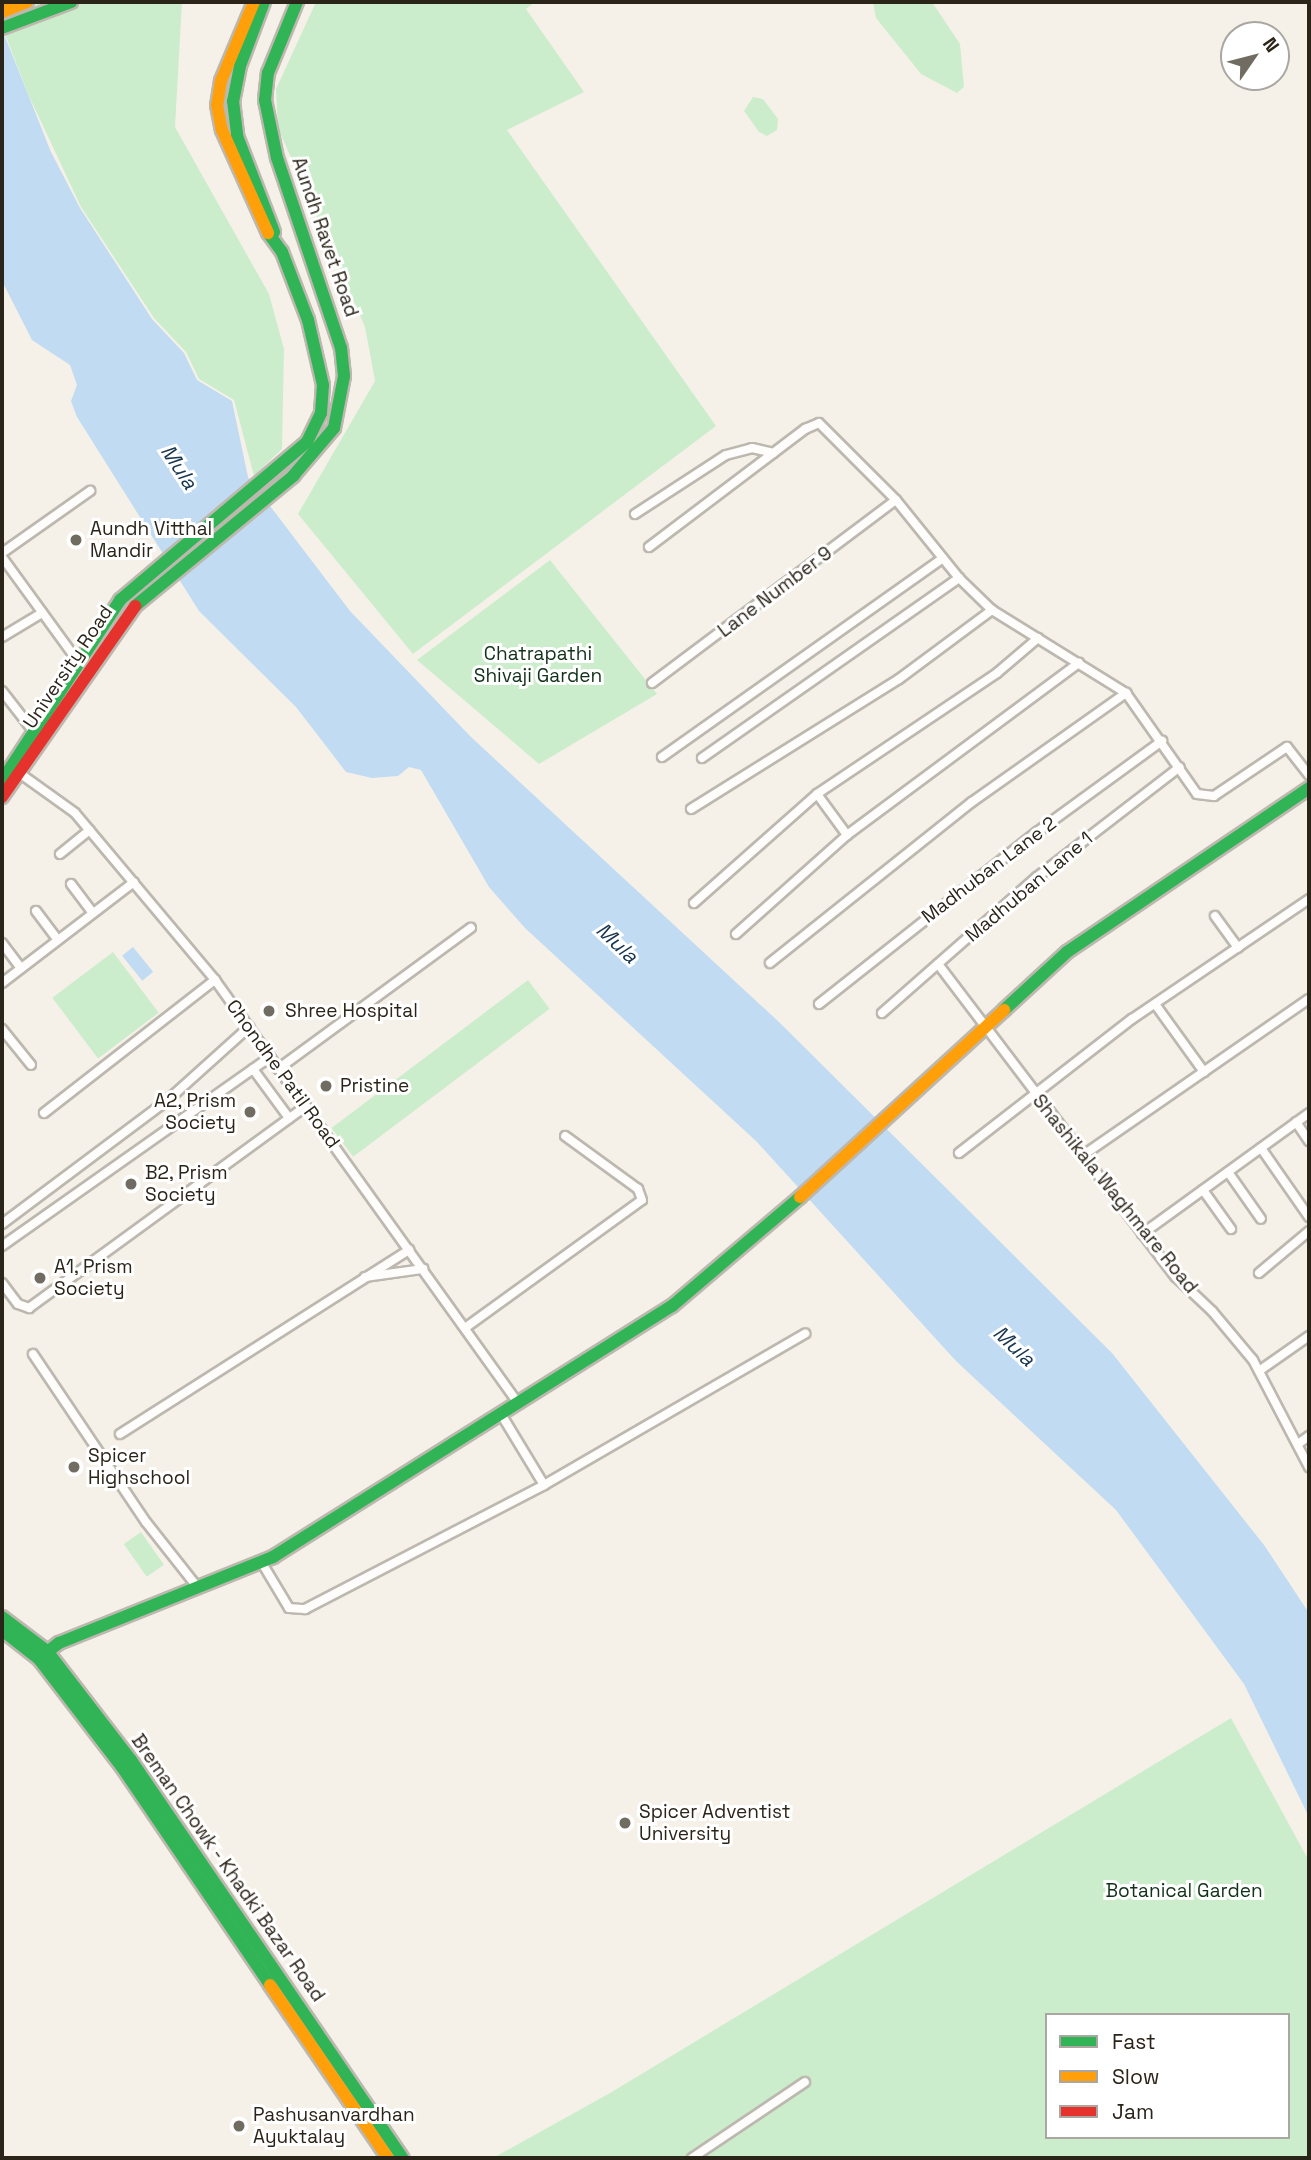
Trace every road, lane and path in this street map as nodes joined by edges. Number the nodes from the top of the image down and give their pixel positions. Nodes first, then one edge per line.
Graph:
1 (27, 2) edge
2 (71, 2) edge
3 (254, 2) edge
4 (264, 2) edge
5 (291, 2) edge
6 (297, 2) edge
7 (2, 12) edge
8 (290, 19) junction
9 (2, 28) edge
10 (282, 252) junction
11 (773, 453) junction
12 (90, 491) dead end
13 (896, 500) junction
14 (635, 514) dead end
15 (649, 547) dead end
16 (2, 555) edge
17 (943, 558) junction
18 (959, 579) junction
19 (144, 596) joint
20 (992, 610) junction
21 (42, 613) junction
22 (2, 637) edge
23 (1038, 638) junction
24 (1079, 663) junction
25 (84, 668) junction
26 (652, 683) dead end
27 (2, 691) edge
28 (1126, 693) junction
29 (34, 732) junction
30 (1161, 741) junction
31 (662, 757) dead end
32 (702, 758) dead end
33 (1180, 767) junction
34 (18, 772) junction
35 (1309, 775) edge
36 (2, 782) edge
37 (1309, 788) edge
38 (817, 794) junction
39 (2, 797) edge
40 (691, 809) dead end
41 (90, 830) junction
42 (847, 835) junction
43 (60, 854) dead end
44 (134, 881) junction
45 (71, 884) dead end
46 (1309, 899) edge
47 (694, 903) dead end
48 (36, 911) dead end
49 (93, 913) junction
50 (1215, 916) dead end
51 (471, 928) dead end
52 (736, 934) dead end
53 (58, 940) junction
54 (2, 943) edge
55 (1238, 948) junction
56 (770, 963) dead end
57 (938, 964) junction
58 (21, 968) junction
59 (215, 980) junction
60 (2, 983) edge
61 (1309, 999) edge
62 (820, 1004) dead end
63 (1155, 1004) junction
64 (882, 1013) dead end
65 (249, 1027) junction
66 (987, 1027) junction
67 (2, 1028) edge
68 (271, 1057) junction
69 (31, 1065) dead end
70 (253, 1069) junction
71 (278, 1069) junction
72 (1203, 1072) junction
73 (1035, 1094) junction
74 (306, 1107) junction
75 (44, 1113) dead end
76 (1309, 1113) edge
77 (289, 1118) junction
78 (1296, 1122) junction
79 (565, 1136) dead end
80 (1309, 1141) edge
81 (1261, 1148) junction
82 (958, 1153) dead end
83 (1082, 1156) junction
84 (1228, 1172) junction
85 (1203, 1190) junction
86 (1309, 1217) edge
87 (1261, 1219) dead end
88 (2, 1224) edge
89 (1231, 1229) dead end
90 (1309, 1231) edge
91 (1142, 1234) junction
92 (2, 1246) edge
93 (409, 1250) junction
94 (423, 1269) junction
95 (1259, 1273) dead end
96 (365, 1278) junction
97 (2, 1283) edge
98 (465, 1328) junction
99 (805, 1334) dead end
100 (1309, 1336) edge
101 (33, 1354) dead end
102 (1259, 1371) junction
103 (518, 1403) junction
104 (501, 1414) junction
105 (120, 1434) dead end
106 (1309, 1436) edge
107 (1298, 1444) junction
108 (1309, 1467) edge
109 (544, 1485) junction
110 (262, 1563) junction
111 (199, 1589) junction
112 (2, 1617) edge
113 (2, 1630) edge
114 (43, 1655) junction
115 (805, 2082) dead end
116 (388, 2158) edge
117 (402, 2158) edge
118 (692, 2158) edge

1 - 7 main road
2 - 9 main road
3 - 10 main road
4 - 10 main road
5 - 8 main road
6 - 8 main road, Aundh Ravet Road
8 - 19 main road, Aundh Ravet Road
10 - 25 main road, University Road
11 - 13 street
11 - 14 street
11 - 15 street
12 - 16 street
13 - 17 street
13 - 26 street, Lane Number 9
16 - 21 street
17 - 18 street
17 - 31 street
18 - 20 street
18 - 32 street
19 - 25 main road, University Road
20 - 23 street
20 - 40 street
21 - 22 street
21 - 25 street
23 - 24 street
23 - 38 street
24 - 28 street
24 - 42 street
25 - 29 main road, University Road
25 - 34 main road, University Road
27 - 29 street
28 - 30 street
28 - 56 street
29 - 36 main road, University Road
30 - 33 street
30 - 62 street, Madhuban Lane 2
33 - 35 street
33 - 57 street, Madhuban Lane 1
34 - 39 main road, University Road
34 - 41 street, Chondhe Patil Road
37 - 66 main road
38 - 42 street
38 - 47 street
41 - 43 street
41 - 44 street, Chondhe Patil Road
42 - 52 street
44 - 49 street
44 - 59 street, Chondhe Patil Road
45 - 49 street
46 - 55 street
48 - 53 street
49 - 53 street
50 - 55 street
51 - 71 street
53 - 58 street
54 - 58 street
55 - 63 street
57 - 64 street, Madhuban Lane 1
57 - 66 street, Shashikala Waghmare Road
58 - 60 street
59 - 65 street, Chondhe Patil Road
59 - 75 street
61 - 72 street
63 - 72 street
63 - 73 street
65 - 68 street, Chondhe Patil Road
65 - 88 street
66 - 73 street, Shashikala Waghmare Road
66 - 103 main road
67 - 69 street
68 - 70 street
68 - 71 street, Chondhe Patil Road
70 - 77 street
70 - 92 street
71 - 74 street, Chondhe Patil Road
72 - 83 street
73 - 82 street
73 - 83 street, Shashikala Waghmare Road
74 - 77 street
74 - 93 street, Chondhe Patil Road
76 - 78 street
77 - 97 street
78 - 80 street
78 - 81 street
79 - 98 street
81 - 84 street
81 - 86 street
83 - 91 street, Shashikala Waghmare Road
84 - 85 street
84 - 87 street
85 - 89 street
85 - 91 street
90 - 95 street
91 - 102 street, Shashikala Waghmare Road
93 - 94 street, Chondhe Patil Road
93 - 96 street
94 - 96 street
94 - 98 street, Chondhe Patil Road
96 - 105 street
98 - 103 street, Chondhe Patil Road
99 - 109 street
100 - 102 street
101 - 111 street
102 - 107 street, Shashikala Waghmare Road
103 - 104 main road
104 - 109 street
104 - 110 main road
106 - 107 street
107 - 108 street, Shashikala Waghmare Road
109 - 110 street
110 - 111 main road
111 - 114 main road
112 - 114 main road, Breman Chowk - Khadki Bazar Road
113 - 114 main road, Breman Chowk - Khadki Bazar Road
114 - 116 main road, Breman Chowk - Khadki Bazar Road
114 - 117 main road, Breman Chowk - Khadki Bazar Road
115 - 118 street

